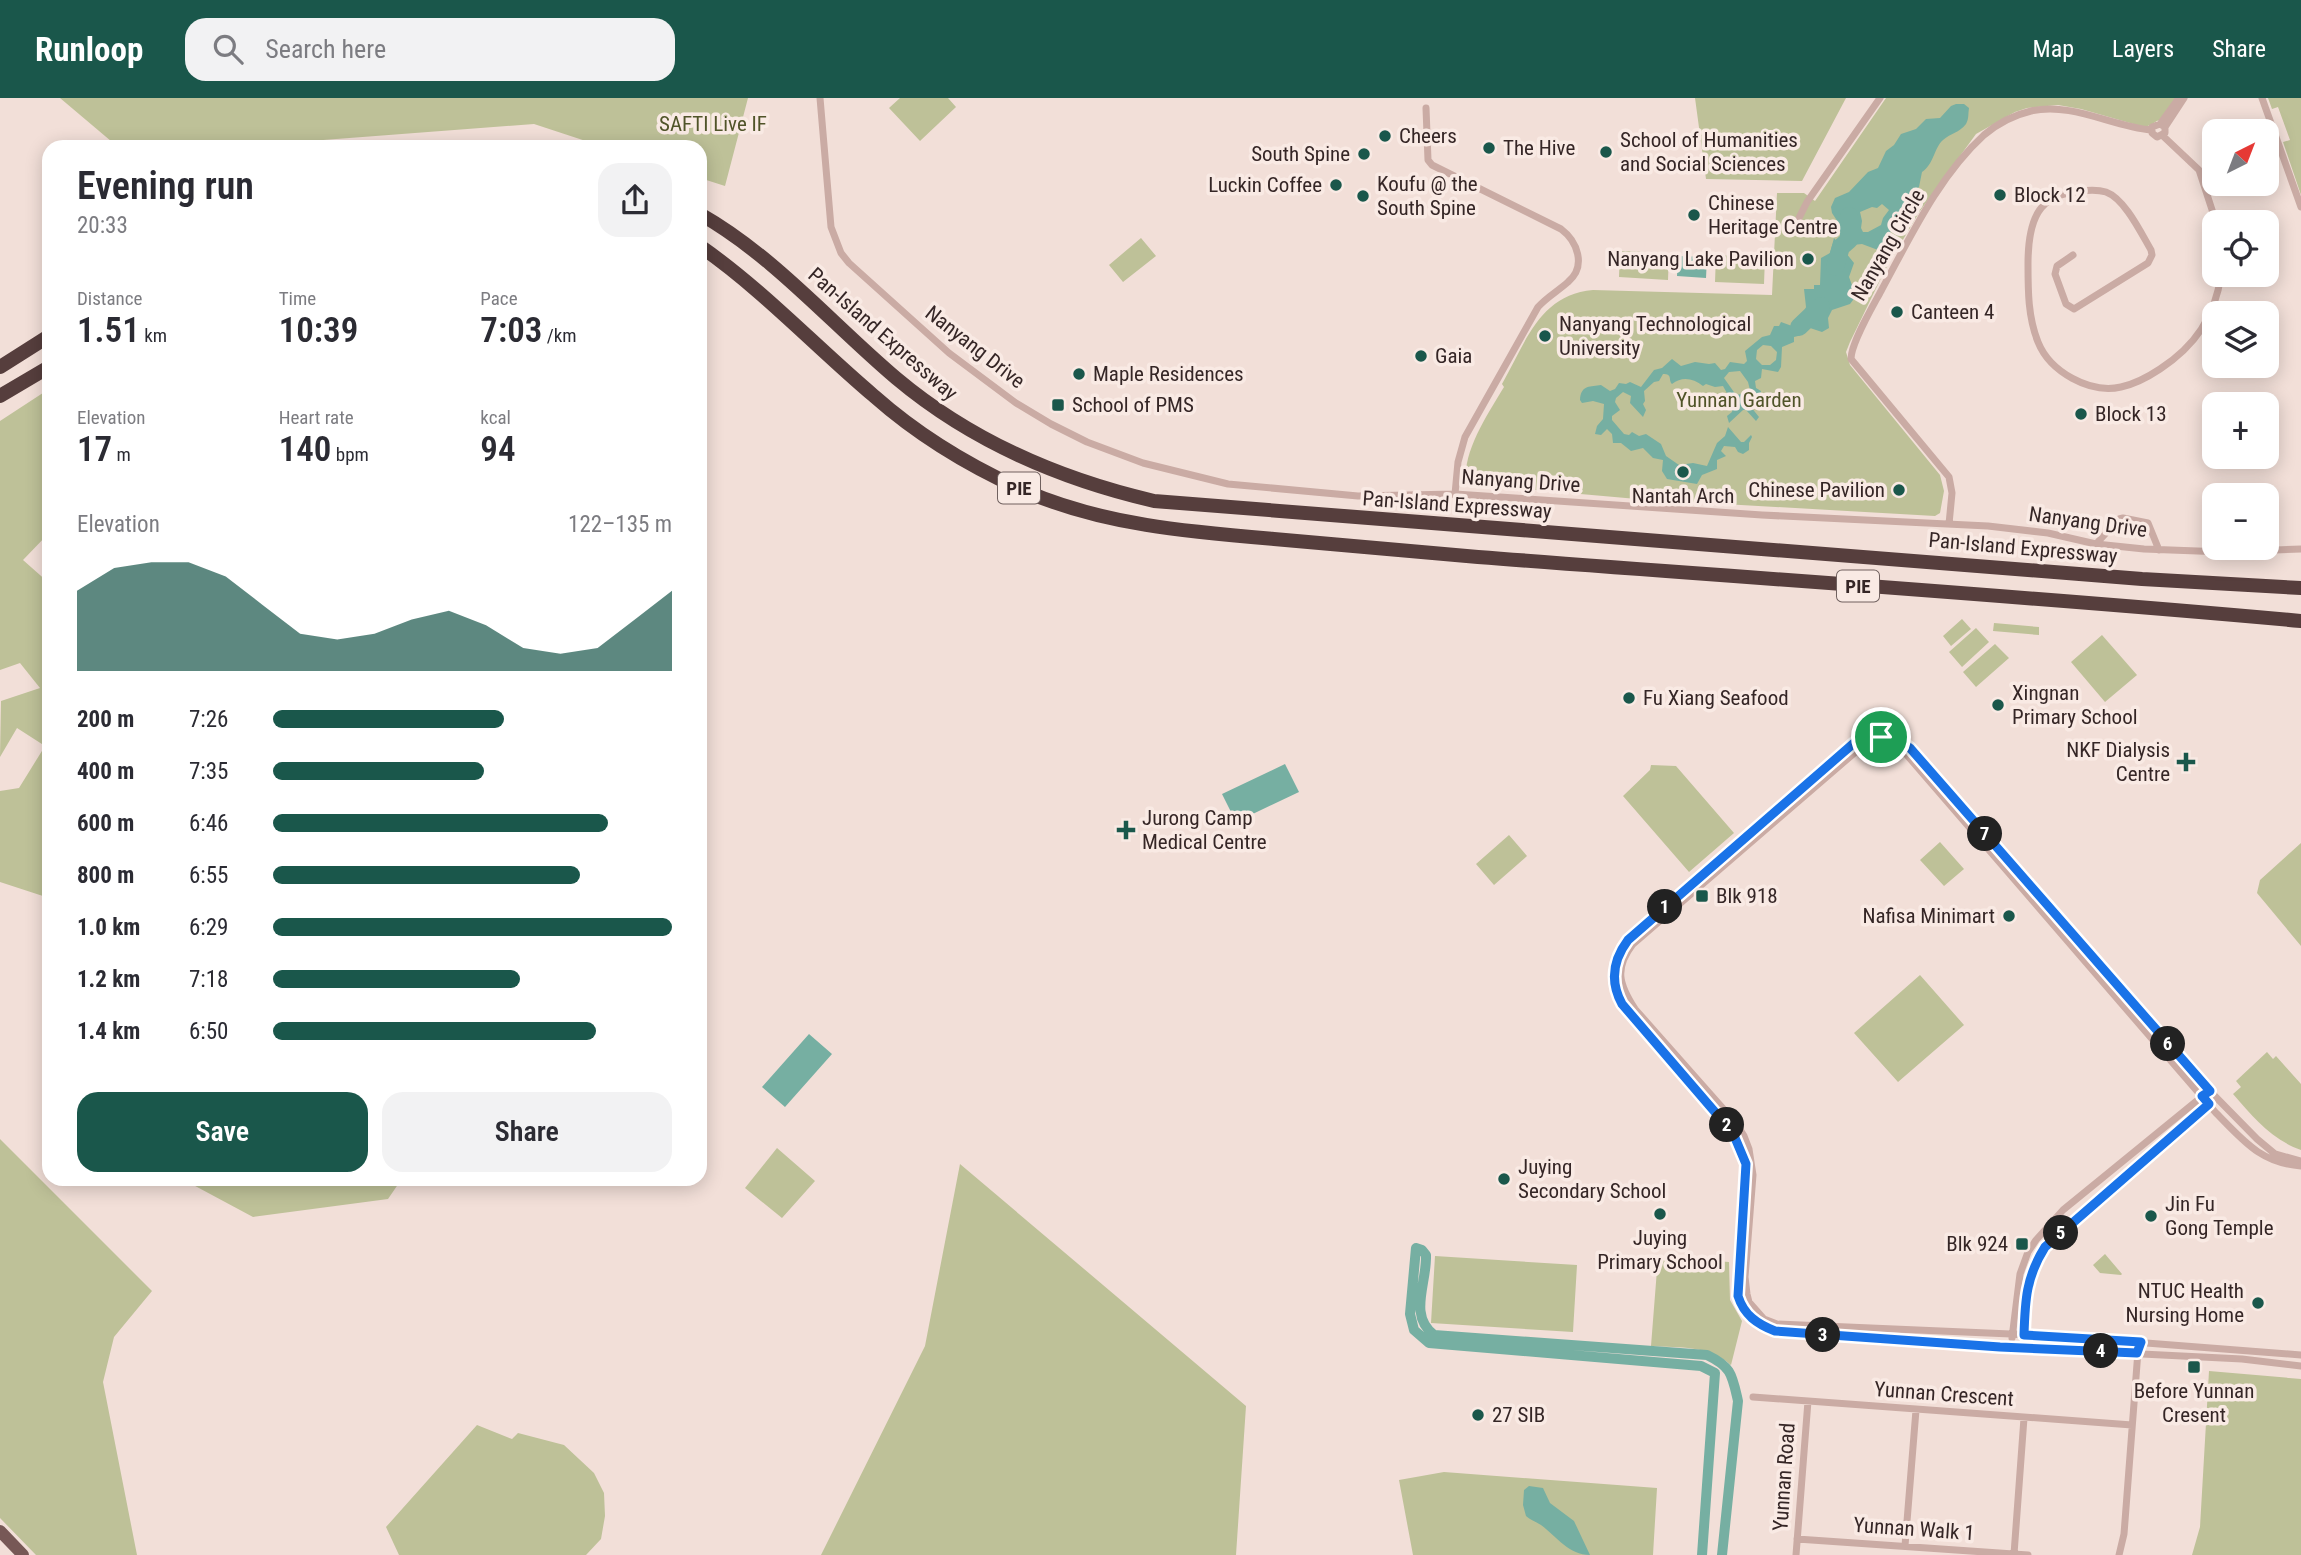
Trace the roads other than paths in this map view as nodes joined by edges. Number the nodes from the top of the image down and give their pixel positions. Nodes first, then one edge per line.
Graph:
1 (820, 98) edge
2 (1880, 98) edge
3 (2179, 98) edge
4 (2184, 98) edge
5 (2262, 98) edge
6 (1426, 108) dead end
7 (2163, 129) junction
8 (2151, 130) junction
9 (2301, 207) edge
10 (2212, 210) edge
11 (707, 219) edge
12 (1798, 229) dead end
13 (707, 251) edge
14 (2073, 255) dead end
15 (2218, 287) edge
16 (42, 340) edge
17 (0, 367) edge
18 (42, 371) edge
19 (0, 396) edge
20 (1455, 494) junction
21 (1949, 524) junction
22 (2096, 544) junction
23 (2301, 549) edge
24 (2159, 550) junction
25 (2301, 588) edge
26 (2301, 621) edge
27 (2210, 1091) junction
28 (2202, 1096) junction
29 (2217, 1098) junction
30 (2209, 1104) junction
31 (2301, 1161) edge
32 (2301, 1166) edge
33 (2063, 1210) junction
34 (2074, 1221) junction
35 (2012, 1335) junction
36 (2024, 1335) junction
37 (2141, 1342) junction
38 (2011, 1347) junction
39 (2024, 1347) junction
40 (2137, 1353) junction
41 (2301, 1354) edge
42 (2301, 1366) edge
43 (1753, 1397) dead end
44 (1808, 1401) junction
45 (1916, 1410) junction
46 (2024, 1418) junction
47 (2132, 1425) junction
48 (0, 1531) edge
49 (1797, 1539) junction
50 (1905, 1546) junction
51 (2014, 1553) edge
52 (23, 1555) edge
53 (1796, 1555) edge
54 (2028, 1555) edge
55 (2119, 1555) edge

1 - 20 street, Nanyang Drive
2 - 12 street
3 - 7 street
4 - 7 street
5 - 9 street
6 - 20 street
7 - 8 street
7 - 8 street, Nanyang Circle
7 - 10 street
8 - 21 street, Nanyang Circle
11 - 25 highway, Pan-Island Expressway / PIE
13 - 26 highway, PIE
14 - 15 street
16 - 17 highway
18 - 19 highway
20 - 21 street, Nanyang Drive
21 - 22 street, Nanyang Drive
22 - 24 street, Nanyang Drive
22 - 24 street
23 - 24 street, Nanyang Drive
27 - 28 street
27 - 29 street
27 - 38 street
28 - 30 street
28 - 33 street
28 - 35 street
29 - 30 street
29 - 31 street
30 - 32 street
30 - 34 street
33 - 34 street
33 - 35 street
34 - 36 street
35 - 36 street
35 - 38 street
36 - 37 street
36 - 39 street
37 - 40 street
37 - 41 street
38 - 39 street
39 - 40 street
40 - 42 street
40 - 47 street
43 - 44 street, Yunnan Crescent
44 - 45 street, Yunnan Crescent
44 - 49 street, Yunnan Road
45 - 46 street, Yunnan Crescent
45 - 50 street
46 - 47 street, Yunnan Crescent
46 - 51 street
47 - 55 street
48 - 52 main road
49 - 50 street, Yunnan Walk 1
49 - 53 street, Yunnan Road
50 - 51 street, Yunnan Walk 1
51 - 54 street, Yunnan Walk 1

